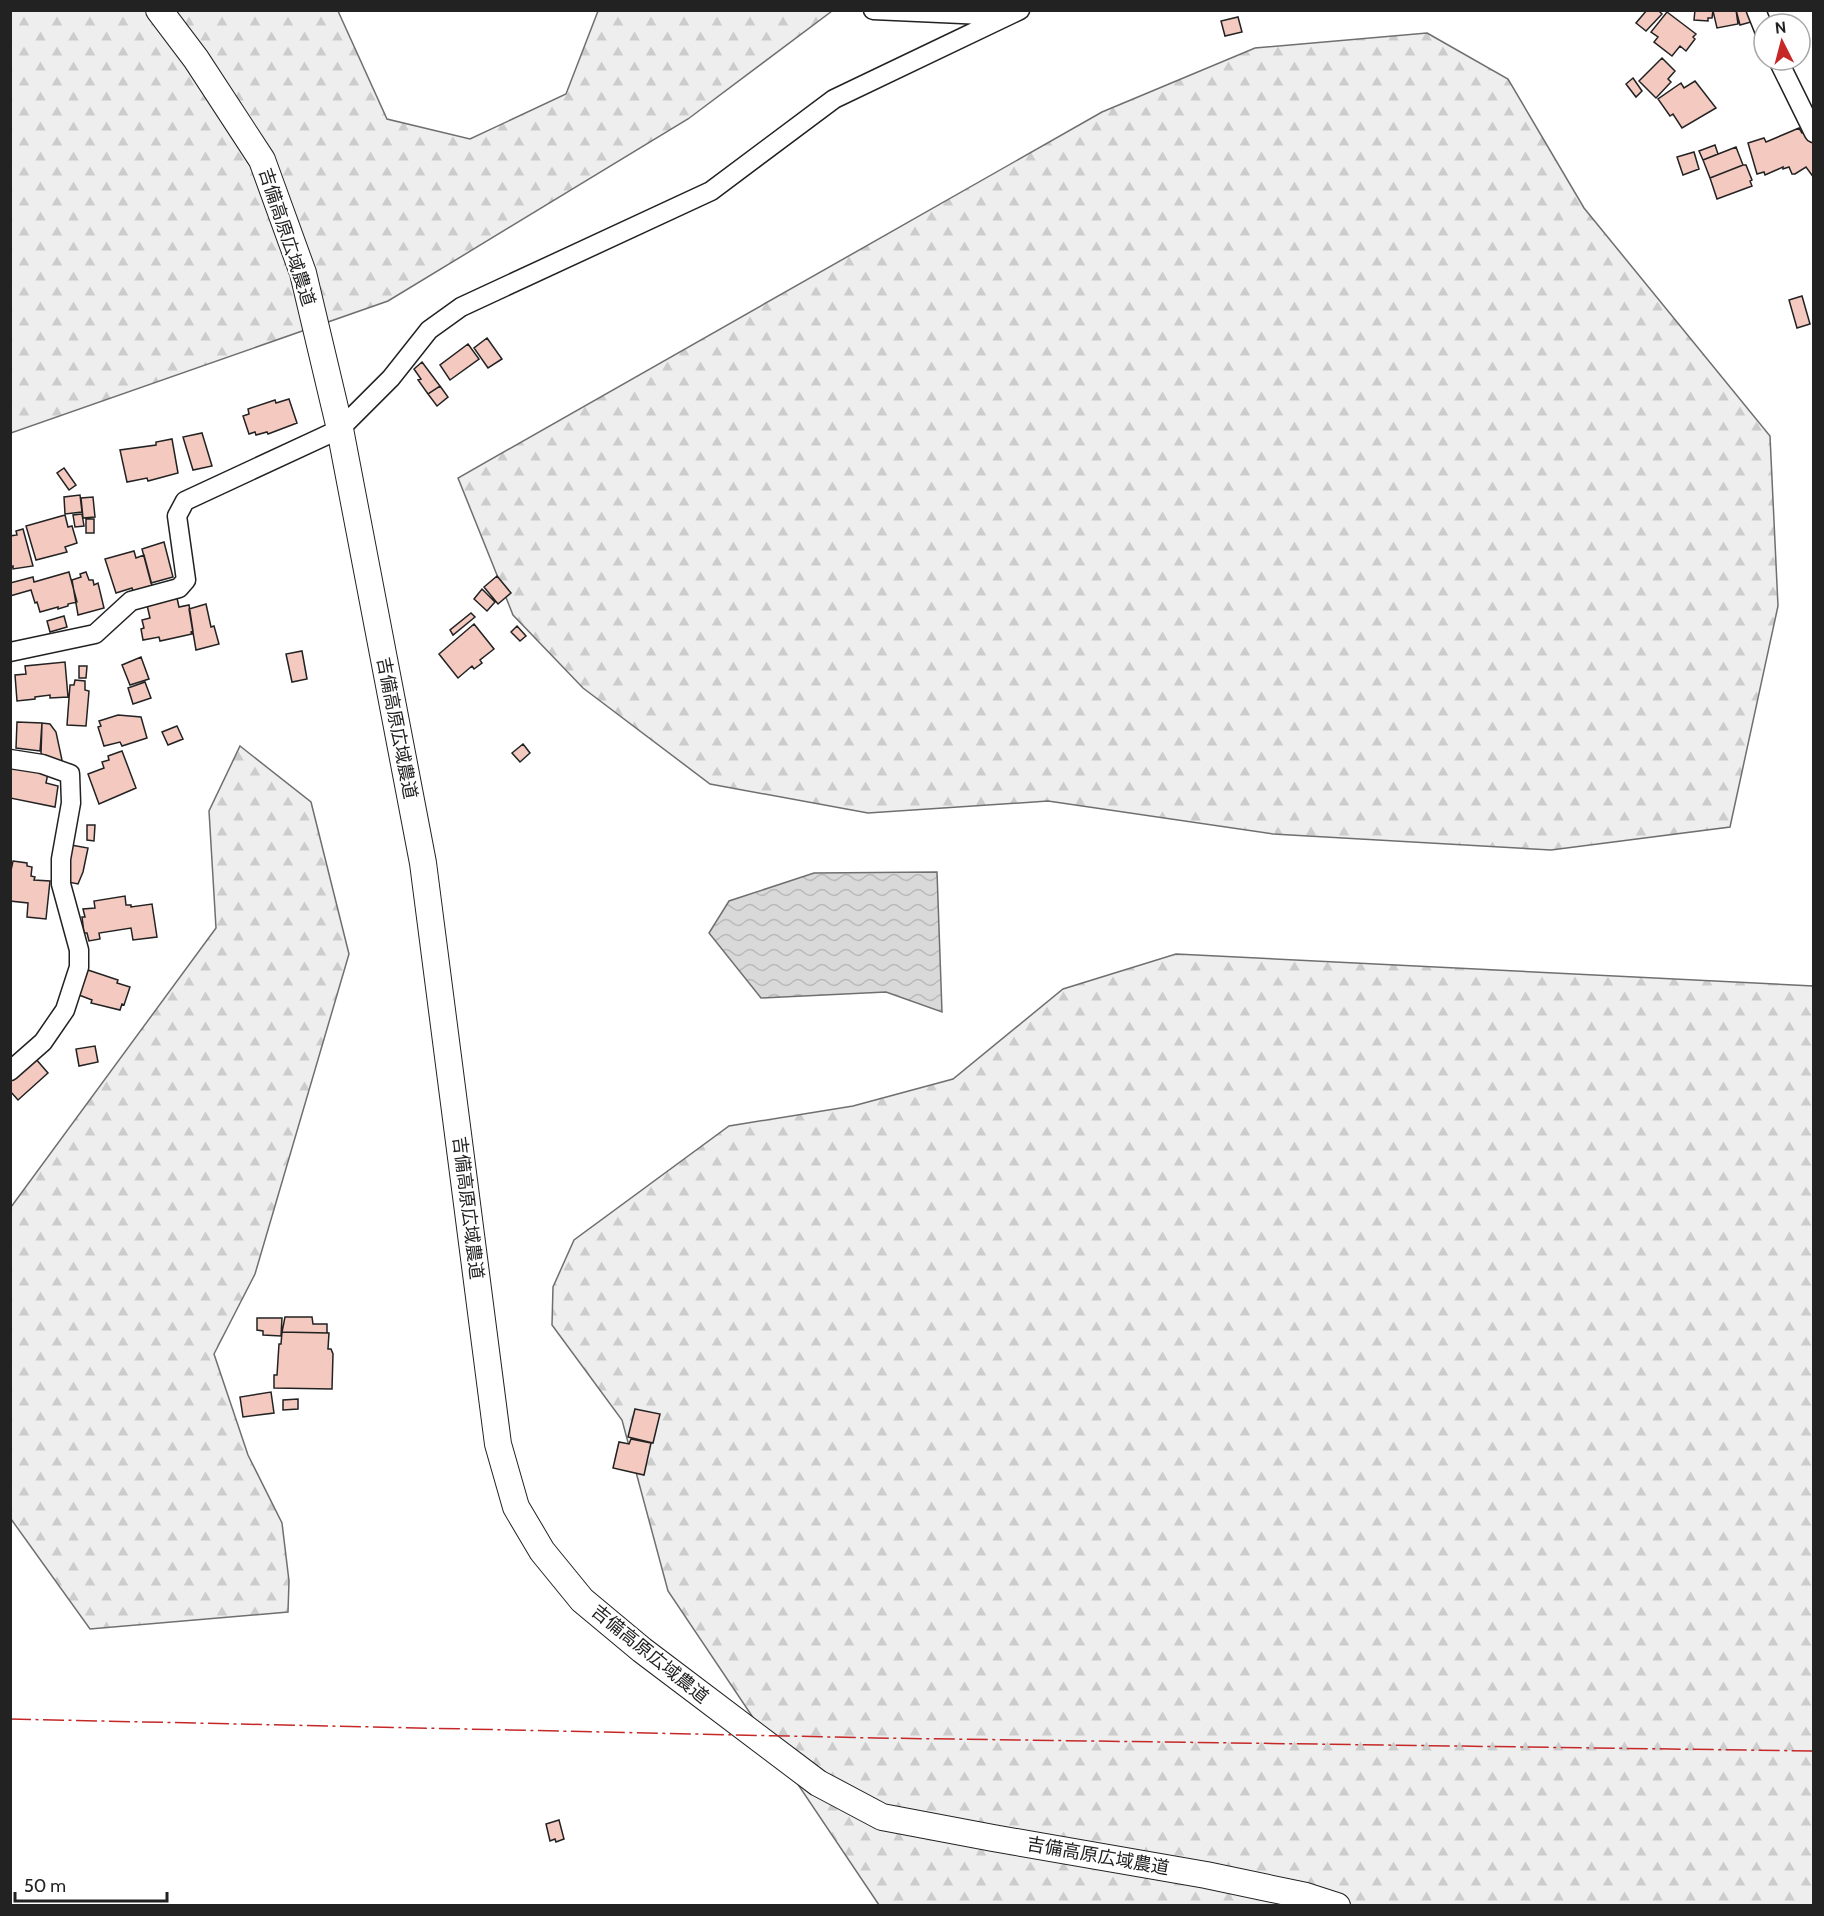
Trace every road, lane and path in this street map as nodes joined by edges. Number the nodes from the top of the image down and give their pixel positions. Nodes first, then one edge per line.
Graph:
1 (159, 10) edge
2 (873, 10) edge
3 (1015, 14) edge
4 (1784, 72) edge
5 (1814, 133) edge
6 (340, 429) junction
7 (10, 652) edge
8 (10, 759) edge
9 (10, 1071) edge
10 (1337, 1905) edge

1 - 6 street, 吉備高原広域農道
2 - 3 street
3 - 6 street
4 - 5 street
6 - 7 street
6 - 10 street, 吉備高原広域農道
8 - 9 street

